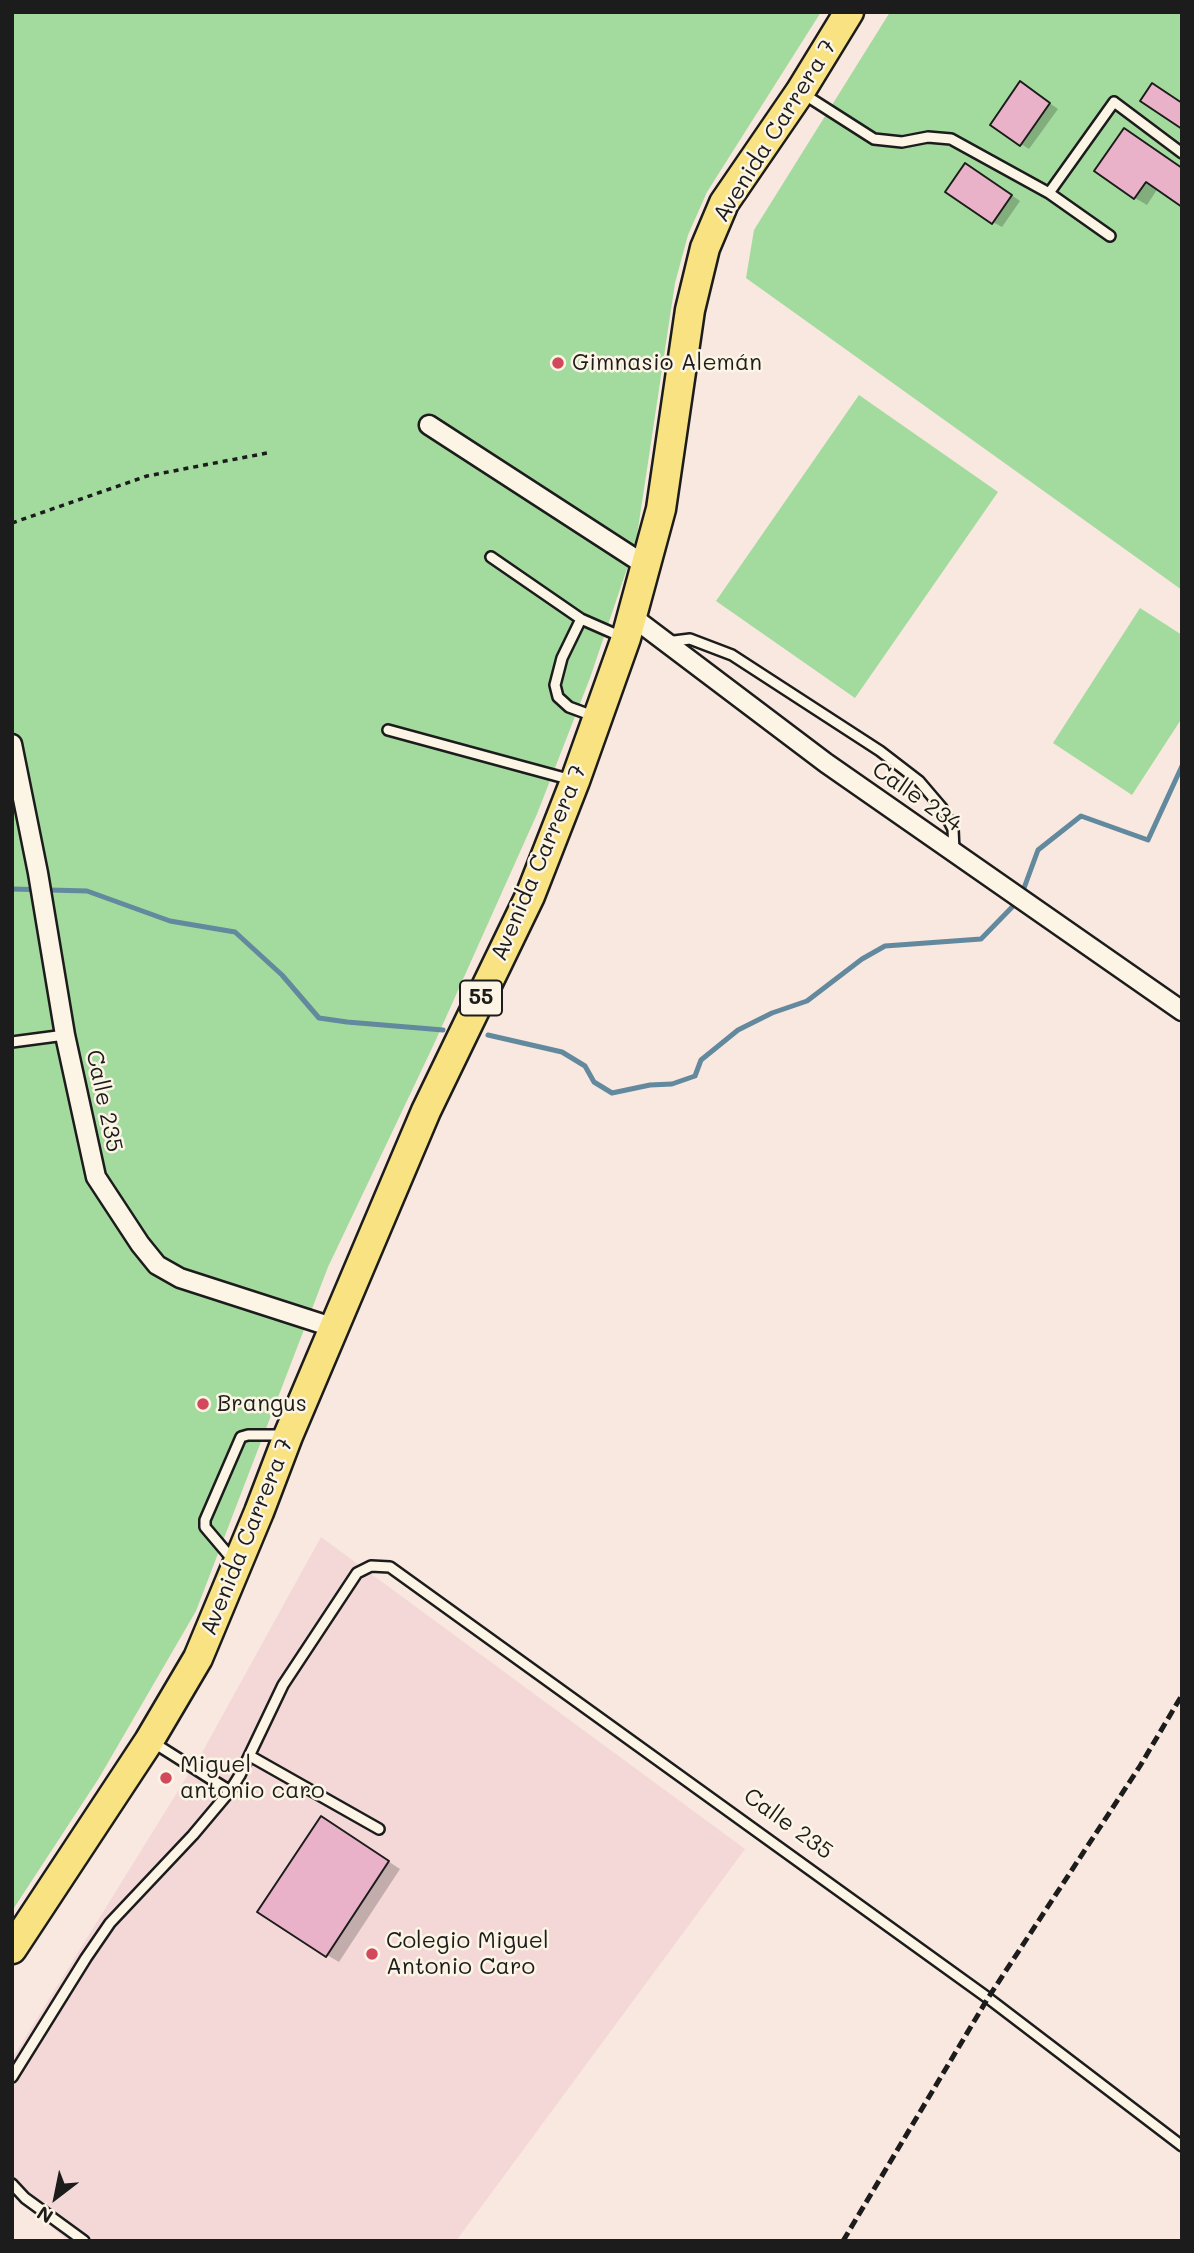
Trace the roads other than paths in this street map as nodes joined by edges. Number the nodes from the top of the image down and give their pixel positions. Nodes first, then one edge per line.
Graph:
1 (849, 12) edge
2 (800, 92) junction
3 (1182, 153) edge
4 (1049, 193) junction
5 (1111, 236) dead end
6 (429, 425) dead end
7 (491, 558) dead end
8 (645, 565) junction
9 (581, 619) junction
10 (628, 626) junction
11 (666, 642) junction
12 (597, 718) junction
13 (388, 730) dead end
14 (12, 744) edge
15 (575, 781) junction
16 (955, 853) junction
17 (1182, 1011) edge
18 (65, 1035) junction
19 (12, 1042) edge
20 (335, 1328) junction
21 (288, 1436) junction
22 (237, 1563) junction
23 (149, 1741) junction
24 (250, 1756) junction
25 (230, 1791) junction
26 (379, 1829) dead end
27 (12, 1949) edge
28 (12, 2077) edge
29 (1182, 2146) edge
30 (12, 2184) edge
31 (84, 2241) edge

1 - 2 main road, Avenida Carrera 7 / 55
2 - 4 lane
2 - 8 main road, Avenida Carrera 7 / 55
3 - 4 lane
4 - 5 lane
6 - 8 street
7 - 9 lane
8 - 10 main road, Avenida Carrera 7 / 55
9 - 10 lane
9 - 12 lane
10 - 11 street, Calle 234
10 - 12 main road, Avenida Carrera 7 / 55
11 - 16 street, Calle 234
11 - 16 lane
12 - 15 main road, Avenida Carrera 7 / 55
13 - 15 lane
14 - 18 street, Calle 235
15 - 20 main road, Avenida Carrera 7 / 55
16 - 17 street, Calle 234
18 - 19 lane
18 - 20 street, Calle 235
20 - 21 main road, Avenida Carrera 7 / 55
21 - 22 main road, Avenida Carrera 7 / 55
21 - 22 lane
22 - 23 main road, Avenida Carrera 7 / 55
23 - 25 lane
23 - 27 main road, Avenida Carrera 7 / 55
24 - 25 lane
24 - 26 lane
24 - 29 lane, Calle 235
25 - 28 lane
30 - 31 lane

